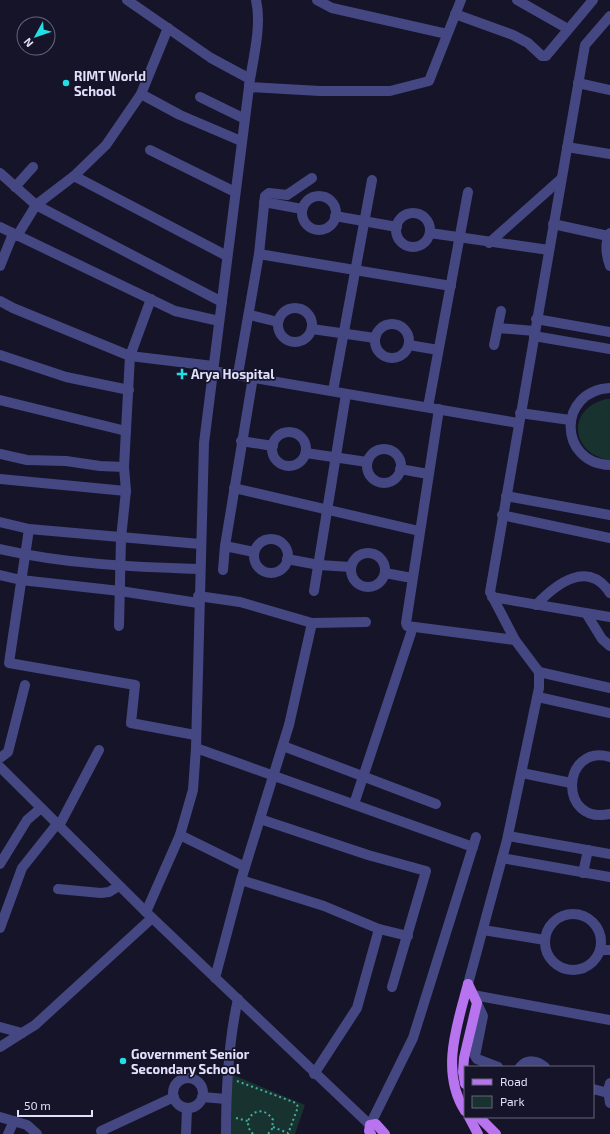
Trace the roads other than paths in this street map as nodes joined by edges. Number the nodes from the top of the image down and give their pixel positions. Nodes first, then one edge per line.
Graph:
1 (127, 0) edge
2 (256, 0) edge
3 (317, 0) edge
4 (461, 0) edge
5 (517, 0) edge
6 (593, 0) edge
7 (455, 14) junction
8 (610, 16) edge
9 (168, 28) junction
10 (568, 29) junction
11 (447, 34) junction
12 (250, 83) junction
13 (578, 83) junction
14 (610, 90) edge
15 (141, 94) junction
16 (200, 97) dead end
17 (245, 119) junction
18 (241, 141) junction
19 (567, 147) junction
20 (150, 150) dead end
21 (610, 154) edge
22 (33, 167) dead end
23 (74, 176) junction
24 (1, 177) edge
25 (312, 178) dead end
26 (561, 179) junction
27 (372, 180) dead end
28 (15, 187) junction
29 (235, 192) junction
30 (468, 192) dead end
31 (264, 202) junction
32 (36, 206) junction
33 (302, 209) junction
34 (335, 216) junction
35 (366, 222) junction
36 (553, 224) junction
37 (0, 227) edge
38 (397, 227) junction
39 (430, 233) junction
40 (15, 235) junction
41 (609, 235) edge
42 (459, 239) junction
43 (489, 243) junction
44 (549, 250) junction
45 (259, 254) junction
46 (227, 256) junction
47 (0, 266) edge
48 (610, 266) edge
49 (356, 270) junction
50 (451, 286) junction
51 (151, 299) junction
52 (0, 301) edge
53 (222, 302) junction
54 (501, 311) dead end
55 (250, 315) junction
56 (536, 319) junction
57 (219, 321) junction
58 (278, 322) junction
59 (498, 328) junction
60 (312, 329) junction
61 (610, 332) edge
62 (344, 333) junction
63 (534, 334) junction
64 (375, 338) junction
65 (409, 345) junction
66 (494, 345) dead end
67 (610, 349) edge
68 (438, 350) junction
69 (0, 355) edge
70 (130, 356) junction
71 (213, 369) junction
72 (238, 374) junction
73 (253, 377) junction
74 (610, 388) edge
75 (129, 390) junction
76 (333, 392) junction
77 (346, 394) junction
78 (0, 400) edge
79 (428, 408) junction
80 (439, 409) junction
81 (519, 418) junction
82 (570, 420) junction
83 (126, 431) junction
84 (241, 441) junction
85 (273, 446) junction
86 (306, 453) junction
87 (0, 454) edge
88 (336, 458) junction
89 (367, 462) junction
90 (610, 465) edge
91 (124, 467) junction
92 (400, 469) junction
93 (428, 474) junction
94 (0, 480) edge
95 (234, 488) junction
96 (126, 491) junction
97 (506, 496) junction
98 (327, 510) junction
99 (502, 515) junction
100 (610, 515) edge
101 (0, 522) edge
102 (28, 529) junction
103 (419, 531) junction
104 (121, 538) junction
105 (610, 538) edge
106 (200, 544) junction
107 (225, 546) junction
108 (0, 549) edge
109 (254, 552) junction
110 (25, 555) junction
111 (287, 559) junction
112 (319, 565) junction
113 (120, 567) junction
114 (351, 567) junction
115 (199, 569) junction
116 (223, 570) dead end
117 (385, 573) junction
118 (0, 575) edge
119 (412, 578) junction
120 (21, 580) junction
121 (120, 591) junction
122 (314, 591) dead end
123 (610, 593) edge
124 (492, 597) junction
125 (198, 600) junction
126 (536, 605) junction
127 (586, 613) junction
128 (610, 617) edge
129 (366, 622) dead end
130 (312, 623) junction
131 (119, 626) dead end
132 (411, 633) dead end
133 (515, 640) junction
134 (610, 646) edge
135 (539, 672) junction
136 (25, 685) dead end
137 (610, 688) edge
138 (538, 697) junction
139 (610, 713) edge
140 (195, 735) junction
141 (282, 746) junction
142 (196, 748) junction
143 (99, 750) dead end
144 (610, 757) edge
145 (0, 758) edge
146 (0, 767) edge
147 (522, 773) junction
148 (273, 774) junction
149 (362, 777) junction
150 (571, 783) junction
151 (354, 804) junction
152 (436, 804) dead end
153 (41, 808) junction
154 (610, 814) edge
155 (260, 818) junction
156 (58, 825) junction
157 (180, 835) junction
158 (508, 836) junction
159 (588, 850) junction
160 (610, 854) edge
161 (502, 858) junction
162 (0, 864) edge
163 (245, 867) junction
164 (583, 873) junction
165 (610, 878) edge
166 (241, 880) junction
167 (119, 886) junction
168 (58, 888) dead end
169 (149, 915) junction
170 (0, 928) edge
171 (379, 929) junction
172 (483, 930) junction
173 (408, 936) junction
174 (545, 940) junction
175 (605, 950) edge
176 (215, 978) junction
177 (468, 984) junction
178 (392, 987) dead end
179 (475, 999) junction
180 (238, 1000) junction
181 (610, 1020) edge
182 (0, 1027) edge
183 (22, 1033) junction
184 (0, 1047) edge
185 (495, 1066) edge
186 (522, 1066) edge
187 (543, 1066) edge
188 (314, 1074) junction
189 (464, 1080) edge
190 (594, 1089) edge
191 (609, 1093) edge
192 (174, 1096) junction
193 (202, 1097) junction
194 (226, 1099) junction
195 (187, 1108) junction
196 (464, 1110) edge
197 (0, 1116) edge
198 (469, 1118) edge
199 (480, 1118) edge
200 (14, 1122) junction
201 (370, 1130) edge
202 (101, 1131) dead end
203 (8, 1134) edge
204 (37, 1134) edge
205 (186, 1134) edge
206 (226, 1134) edge
207 (385, 1134) edge
208 (478, 1134) edge
209 (496, 1134) edge

1 - 9 street
2 - 12 street
3 - 11 street
4 - 7 street
5 - 10 street
6 - 10 street
7 - 10 street
7 - 11 street
8 - 13 street
9 - 12 street
9 - 15 street
11 - 12 street
12 - 17 street
13 - 14 street
13 - 19 street
15 - 18 street
15 - 23 street
16 - 17 street
17 - 18 street
18 - 29 street
19 - 21 street
19 - 26 street
20 - 29 street
22 - 28 street
23 - 32 street
23 - 46 street
24 - 28 street
25 - 31 street
26 - 36 street
26 - 43 street
27 - 35 street
28 - 32 street
29 - 46 street
30 - 42 street
31 - 33 street
31 - 45 street
32 - 40 street
32 - 53 street
33 - 34 street
33 - 34 street
34 - 35 street
35 - 38 street
35 - 49 street
36 - 41 street
36 - 44 street
37 - 40 street
38 - 39 street
38 - 39 street
39 - 42 street
40 - 47 street
40 - 51 street
41 - 48 street
42 - 43 street
42 - 50 street
43 - 44 street
44 - 56 street
45 - 49 street
45 - 55 street
46 - 53 street
49 - 50 street
49 - 62 street
50 - 68 street
51 - 57 street
51 - 70 street
52 - 70 street
53 - 57 street
54 - 59 street
55 - 58 street
55 - 72 street
56 - 61 street
56 - 63 street
57 - 71 street
58 - 60 street
58 - 60 street
59 - 63 street
59 - 66 street
60 - 62 street
62 - 64 street
62 - 76 street
63 - 67 street
63 - 81 street
64 - 65 street
64 - 65 street
65 - 68 street
68 - 79 street
69 - 75 street
70 - 71 street
70 - 75 street
71 - 72 street
71 - 106 street
72 - 73 street
73 - 76 street
73 - 84 street
74 - 82 street
75 - 83 street
76 - 77 street
77 - 79 street
77 - 88 street
78 - 83 street
79 - 80 street
80 - 81 street
80 - 93 street
81 - 82 street
81 - 97 street
82 - 90 street
83 - 91 street
84 - 85 street
84 - 95 street
85 - 86 street
85 - 86 street
86 - 88 street
87 - 91 street
88 - 89 street
88 - 98 street
89 - 92 street
89 - 92 street
91 - 96 street
92 - 93 street
93 - 103 street
94 - 96 street
95 - 98 street
95 - 107 street
96 - 104 street
97 - 99 street
97 - 100 street
98 - 103 street
98 - 112 street
99 - 105 street
99 - 124 street
101 - 102 street
102 - 104 street
102 - 110 street
103 - 119 street
104 - 106 street
104 - 113 street
106 - 115 street
107 - 109 street
107 - 116 street
108 - 110 street
109 - 111 street
109 - 111 street
110 - 113 street
110 - 120 street
111 - 112 street
112 - 114 street
112 - 122 street
113 - 115 street
113 - 121 street
114 - 117 street
114 - 117 street
115 - 125 street
117 - 119 street
118 - 120 street
119 - 133 street
120 - 121 street
120 - 140 street
121 - 125 street
121 - 131 street
123 - 126 street
124 - 126 street
124 - 133 street
125 - 130 street
125 - 140 street
126 - 127 street
127 - 128 street
127 - 134 street
129 - 130 street
130 - 141 street
132 - 149 street
133 - 135 street
135 - 137 street
135 - 138 street
136 - 145 street
138 - 139 street
138 - 147 street
140 - 142 street
141 - 148 street
141 - 149 street
142 - 148 street
142 - 157 street
143 - 156 street
144 - 150 street
146 - 153 street
147 - 150 street
147 - 158 street
148 - 151 street
148 - 155 street
149 - 151 street
149 - 152 street
150 - 154 street
151 - 201 street
153 - 156 street
153 - 162 street
155 - 163 street
155 - 173 street
156 - 167 street
156 - 170 street
157 - 163 street
157 - 169 street
158 - 159 street
158 - 161 street
159 - 160 street
159 - 164 street
161 - 164 street
161 - 172 street
163 - 166 street
164 - 165 street
166 - 171 street
166 - 176 street
167 - 168 street
167 - 169 street
169 - 176 street
169 - 183 street
171 - 173 street
171 - 188 street
172 - 174 street
172 - 177 street
173 - 178 street
174 - 175 street
174 - 175 street
176 - 180 street
177 - 179 main road
177 - 196 main road
179 - 181 street
179 - 185 street
179 - 189 main road
180 - 188 street
180 - 194 street
182 - 183 street
183 - 184 street
186 - 187 street
188 - 201 street
190 - 191 street
192 - 193 street
192 - 195 street
192 - 202 street
193 - 194 street
193 - 195 street
194 - 206 street
195 - 205 street
197 - 200 street
198 - 208 main road
199 - 209 main road
200 - 203 street
200 - 204 street
201 - 207 main road

